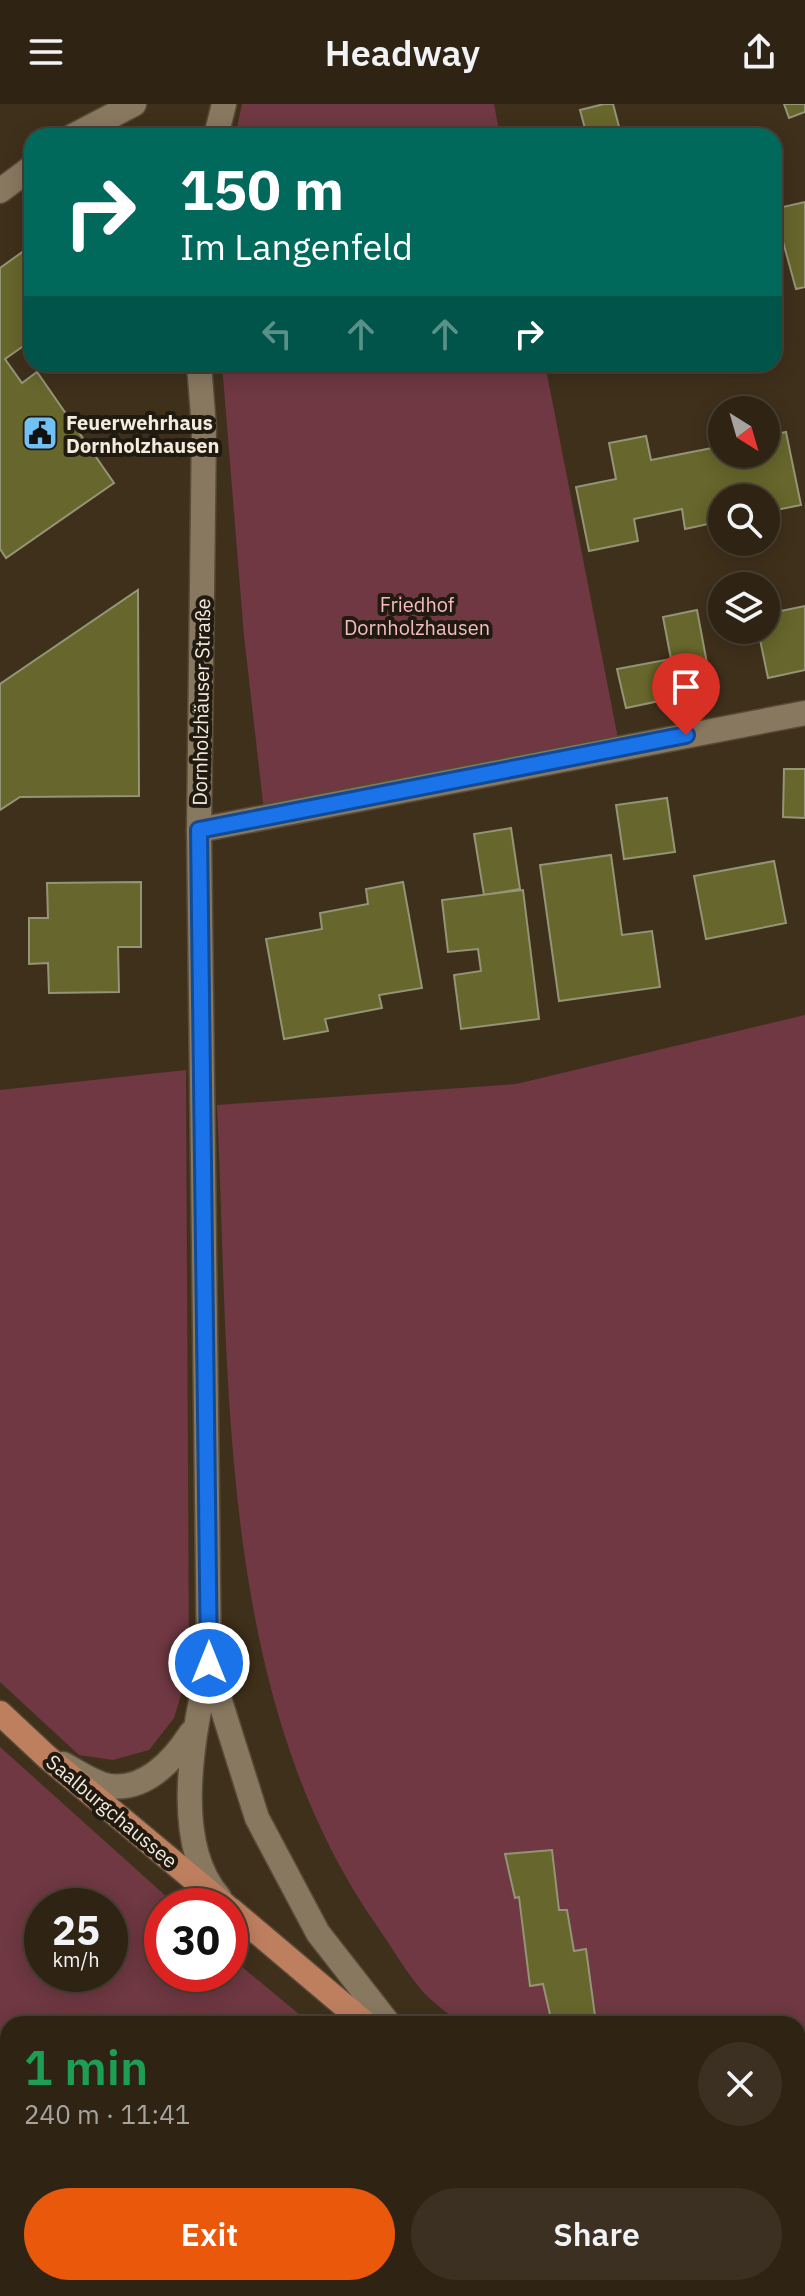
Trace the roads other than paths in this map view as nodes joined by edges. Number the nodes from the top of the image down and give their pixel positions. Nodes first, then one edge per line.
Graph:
1 (134, 104) edge
2 (224, 104) edge
3 (88, 128) edge
4 (218, 128) edge
5 (24, 173) edge
6 (0, 191) edge
7 (200, 372) edge
8 (805, 713) edge
9 (199, 830) junction
10 (209, 1663) junction
11 (0, 1713) edge
12 (195, 1727) junction
13 (47, 1757) junction
14 (205, 1888) edge
15 (214, 1888) edge
16 (248, 1924) edge
17 (357, 2016) edge
18 (383, 2016) edge

1 - 3 street
2 - 4 street
5 - 6 street
7 - 9 street, Dornholzhäuser Straße
8 - 9 street
9 - 10 street, Dornholzhäuser Straße
10 - 12 street, Dornholzhäuser Straße
10 - 18 street, Dornholzhäuser Straße
11 - 13 main road, Saalburgchaussee
12 - 13 street, Dornholzhäuser Straße
12 - 15 street, Dornholzhäuser Straße
13 - 14 main road, Saalburgchaussee
16 - 17 main road, Saalburgchaussee

